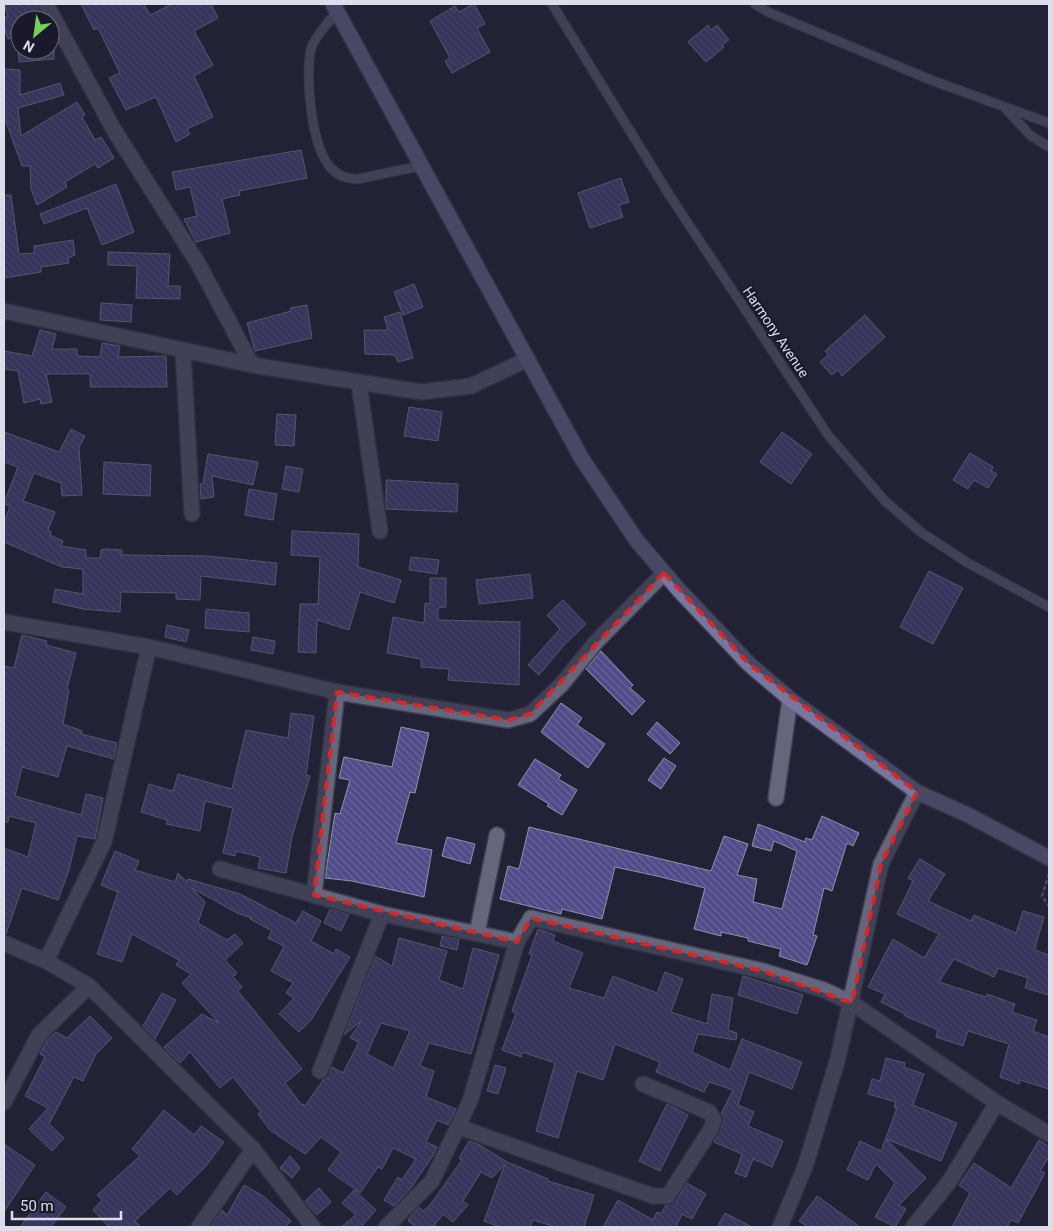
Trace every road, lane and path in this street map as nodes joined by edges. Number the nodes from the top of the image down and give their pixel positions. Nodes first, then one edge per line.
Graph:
1 (46, 4) edge
2 (552, 4) edge
3 (755, 4) edge
4 (335, 7) edge
5 (1005, 108) junction
6 (1049, 123) edge
7 (1049, 147) edge
8 (420, 166) junction
9 (4, 311) edge
10 (183, 351) junction
11 (528, 359) junction
12 (252, 365) junction
13 (359, 383) junction
14 (192, 514) dead end
15 (380, 531) dead end
16 (664, 573) junction
17 (1049, 607) edge
18 (4, 622) edge
19 (149, 648) junction
20 (337, 692) junction
21 (790, 699) junction
22 (917, 792) junction
23 (776, 798) dead end
24 (497, 835) dead end
25 (1049, 858) edge
26 (220, 869) dead end
27 (1049, 874) edge
28 (314, 895) junction
29 (1049, 906) edge
30 (382, 914) junction
31 (478, 933) junction
32 (517, 942) junction
33 (4, 943) edge
34 (46, 961) junction
35 (89, 986) junction
36 (852, 1003) junction
37 (320, 1071) dead end
38 (643, 1084) dead end
39 (4, 1102) edge
40 (996, 1103) junction
41 (459, 1126) junction
42 (1049, 1134) edge
43 (253, 1149) junction
44 (199, 1227) edge
45 (313, 1227) edge
46 (386, 1227) edge
47 (780, 1227) edge
48 (913, 1227) edge

1 - 12 street
2 - 17 lane, Harmony Avenue
3 - 5 lane
4 - 8 street
4 - 8 lane
5 - 6 lane
5 - 7 lane
8 - 11 street
9 - 10 street
10 - 12 street
10 - 14 street
11 - 13 street
11 - 16 street
12 - 13 street
13 - 15 street
16 - 20 street
16 - 21 street
18 - 19 street
19 - 20 street
19 - 34 street
20 - 28 street
21 - 22 street
21 - 23 street
22 - 25 street
22 - 36 street
24 - 31 street
26 - 28 street
27 - 29 path
28 - 30 street
30 - 31 street
30 - 37 street
31 - 32 street
32 - 36 street
32 - 41 street
33 - 34 street
34 - 35 street
35 - 39 street
35 - 43 street
36 - 40 street
36 - 47 street
38 - 41 street
40 - 42 street
40 - 48 street
41 - 46 street
43 - 44 street
43 - 45 street

